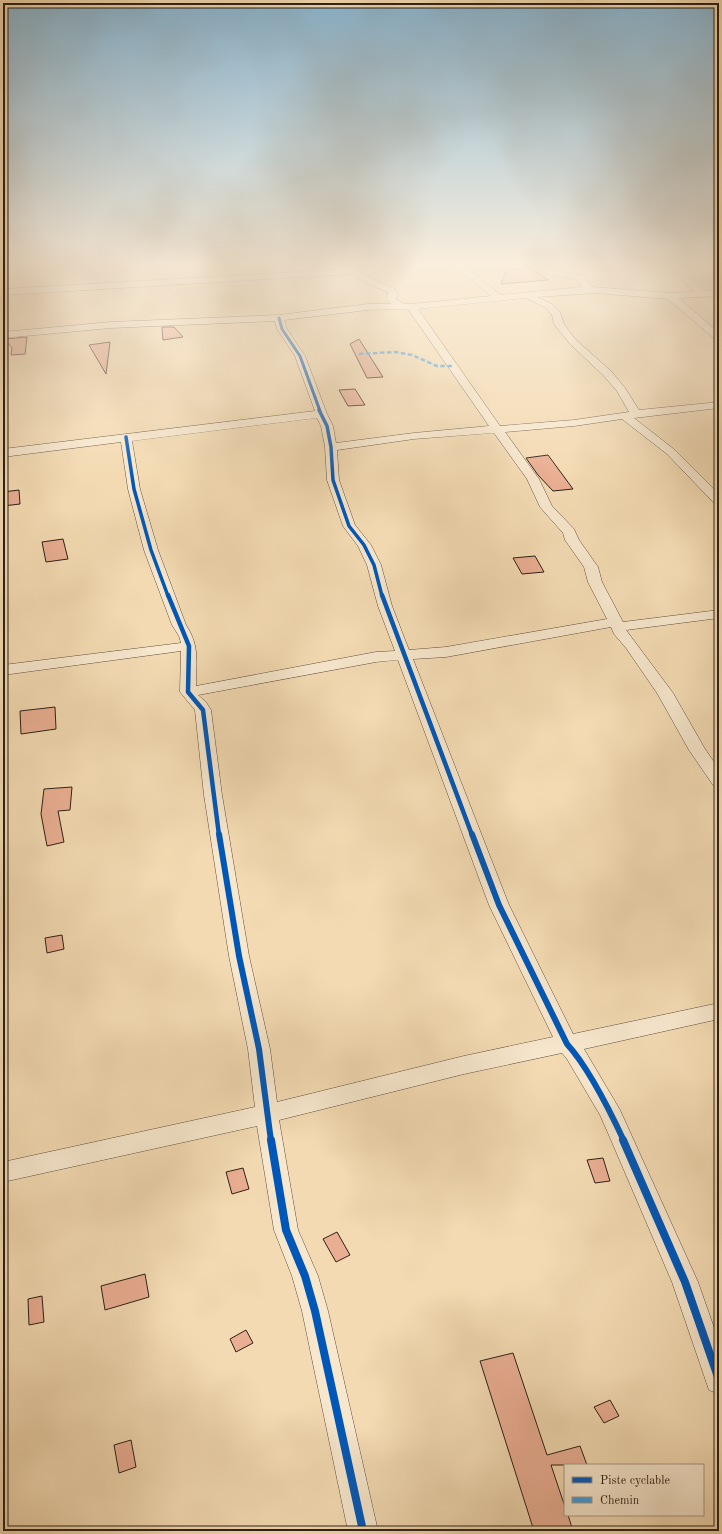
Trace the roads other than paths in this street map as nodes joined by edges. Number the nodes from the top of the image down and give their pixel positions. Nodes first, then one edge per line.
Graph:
1 (287, 337) edge
2 (429, 337) edge
3 (569, 337) edge
4 (719, 405) edge
5 (321, 414) junction
6 (630, 415) junction
7 (499, 430) junction
8 (126, 437) junction
9 (331, 447) junction
10 (3, 453) edge
11 (719, 501) edge
12 (719, 614) edge
13 (617, 624) junction
14 (189, 646) junction
15 (403, 655) junction
16 (3, 670) edge
17 (188, 692) junction
18 (719, 781) edge
19 (719, 1011) edge
20 (567, 1044) junction
21 (267, 1114) junction
22 (3, 1172) edge
23 (719, 1380) edge
24 (363, 1531) edge

1 - 5 street
2 - 7 street
3 - 6 street
4 - 6 street
5 - 8 street
5 - 9 street
6 - 7 street
6 - 11 street
7 - 9 street
7 - 13 street
8 - 10 street
8 - 14 street
9 - 15 street
12 - 13 street
13 - 15 street
13 - 18 street
14 - 16 street
14 - 17 street
15 - 17 street
15 - 20 street
17 - 21 street
19 - 20 street
20 - 21 street
20 - 23 street
21 - 22 street
21 - 24 street

